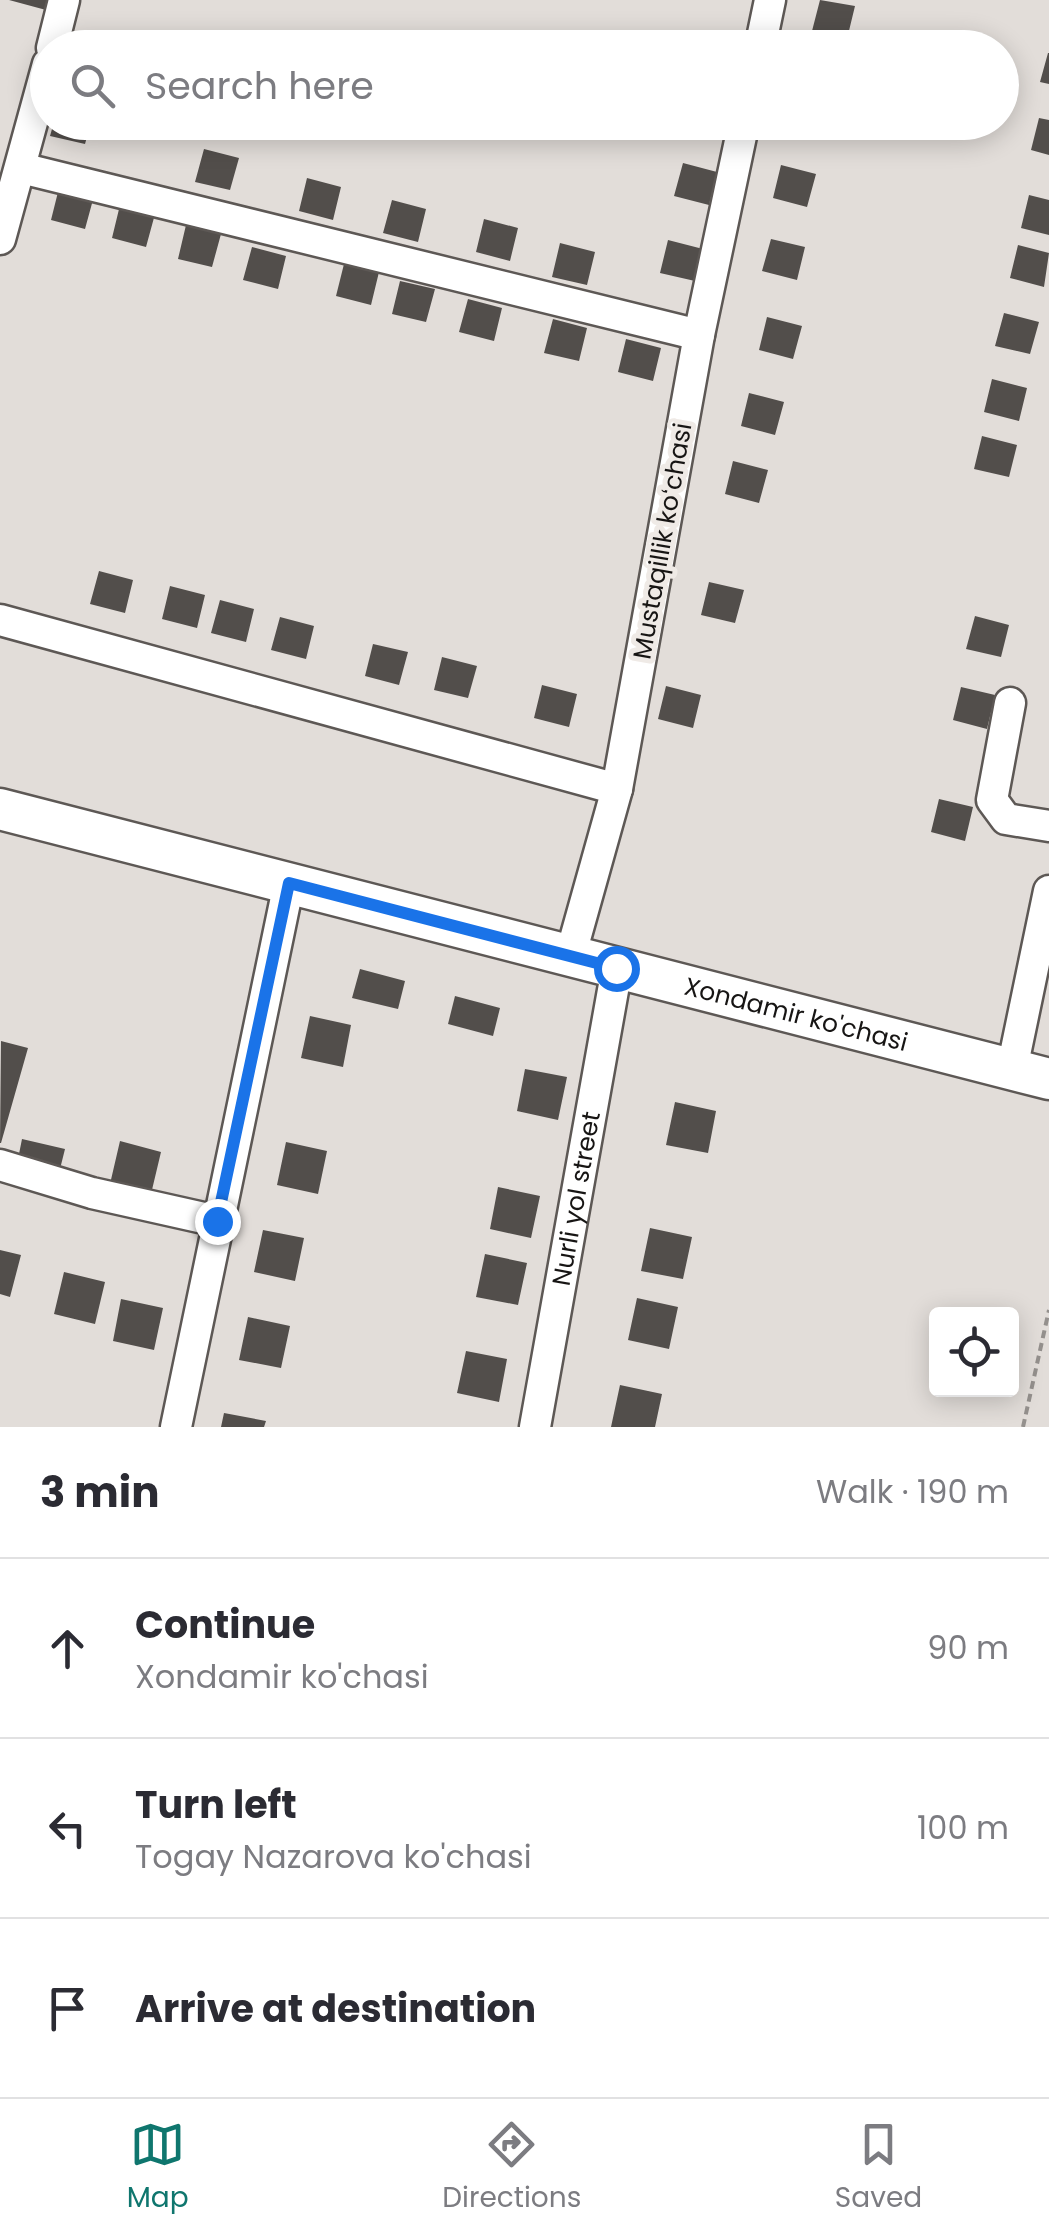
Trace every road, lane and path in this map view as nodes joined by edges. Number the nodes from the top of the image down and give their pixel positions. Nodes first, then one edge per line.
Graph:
1 (64, 0) edge
2 (770, 0) edge
3 (56, 30) edge
4 (764, 30) edge
5 (30, 133) edge
6 (740, 140) edge
7 (21, 168) junction
8 (0, 239) edge
9 (699, 335) junction
10 (0, 620) edge
11 (1010, 703) dead end
12 (617, 788) junction
13 (0, 809) edge
14 (1049, 826) edge
15 (289, 883) junction
16 (1049, 891) edge
17 (1046, 928) edge
18 (570, 957) junction
19 (616, 968) junction
20 (1030, 1074) edge
21 (0, 1165) edge
22 (217, 1221) junction
23 (1049, 1310) edge
24 (176, 1427) edge
25 (534, 1427) edge
26 (1023, 1427) edge

1 - 3 street
2 - 4 street
5 - 7 street
6 - 9 street, Mustaqillik koʻchasi
7 - 8 street
7 - 9 street
9 - 12 street, Mustaqillik koʻchasi
10 - 12 street
11 - 14 street
12 - 18 street, Mustaqillik koʻchasi
13 - 15 main road, Xondamir ko'chasi
15 - 18 main road, Xondamir ko'chasi
15 - 22 street
16 - 17 street
17 - 20 street
18 - 19 main road, Xondamir ko'chasi
19 - 20 main road, Xondamir ko'chasi
19 - 25 street, Nurli yol street
21 - 22 street
22 - 24 street
23 - 26 path

